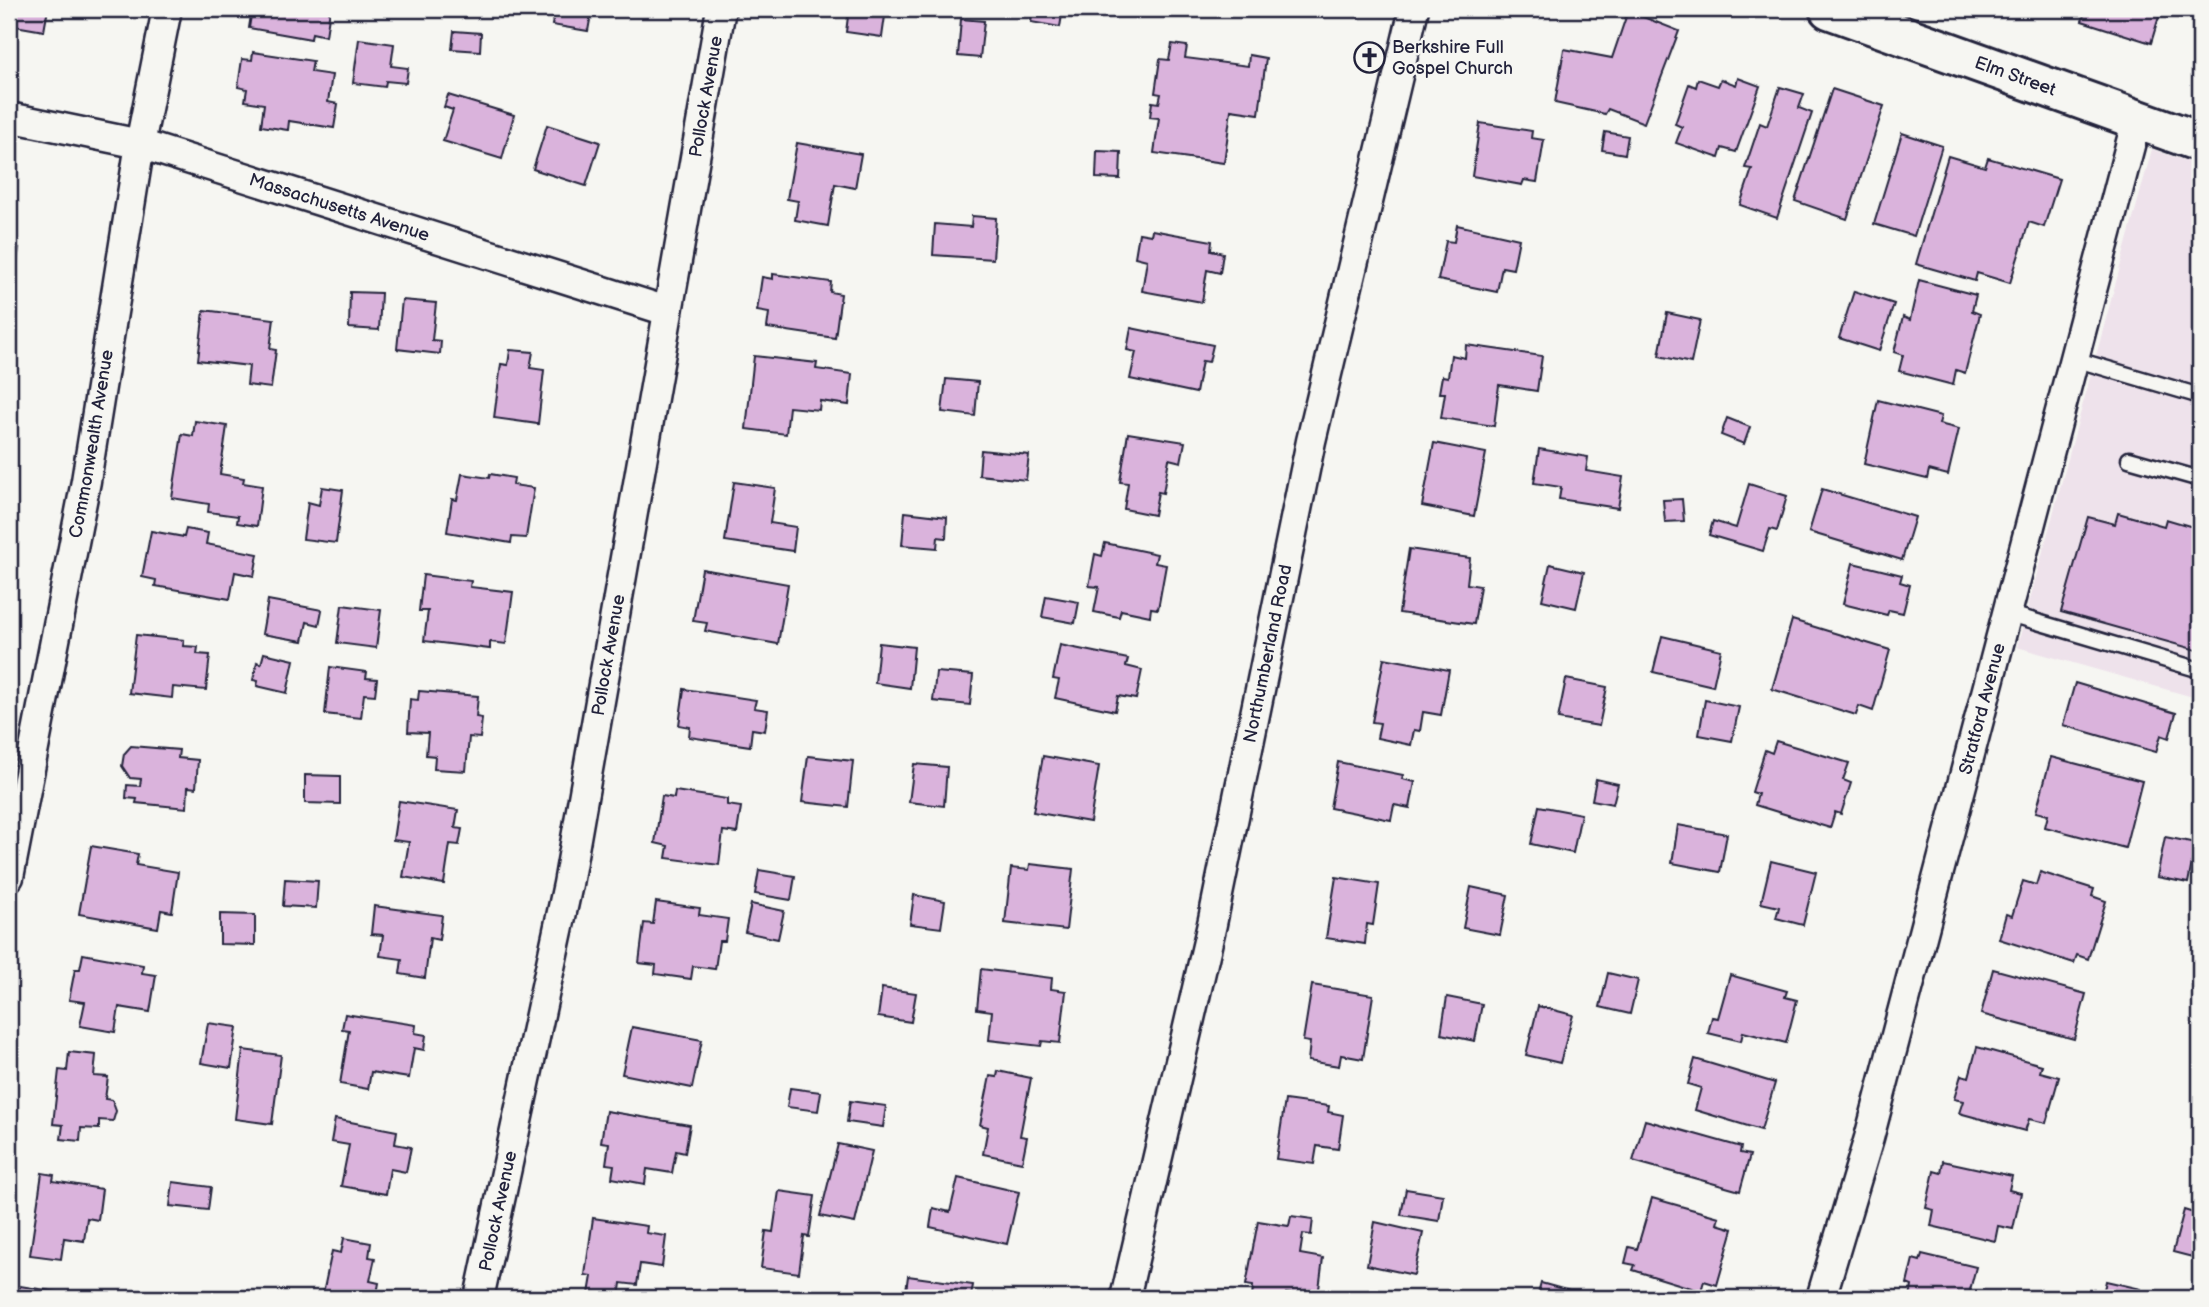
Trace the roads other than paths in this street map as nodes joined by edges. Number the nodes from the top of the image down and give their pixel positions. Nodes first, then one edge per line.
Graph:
1 (167, 9) edge
2 (722, 9) edge
3 (1414, 9) edge
4 (1829, 9) edge
5 (9, 117) edge
6 (2137, 119) junction
7 (2200, 142) edge
8 (140, 145) junction
9 (667, 311) junction
10 (2074, 359) junction
11 (2200, 396) edge
12 (2129, 459) dead end
13 (2200, 479) edge
14 (2007, 614) junction
15 (2200, 670) edge
16 (9, 877) edge
17 (479, 1298) edge
18 (1125, 1298) edge
19 (1821, 1298) edge

1 - 8 street, Commonwealth Avenue
2 - 9 street, Pollock Avenue
3 - 18 street, Northumberland Road
4 - 6 street, Elm Street
5 - 8 street, Massachusetts Avenue
6 - 7 street, Elm Street
6 - 10 street, Stratford Avenue
8 - 9 street, Massachusetts Avenue
8 - 16 street, Commonwealth Avenue
9 - 17 street, Pollock Avenue
10 - 11 lane
10 - 14 street, Stratford Avenue
12 - 13 lane
14 - 15 lane
14 - 19 street, Stratford Avenue

